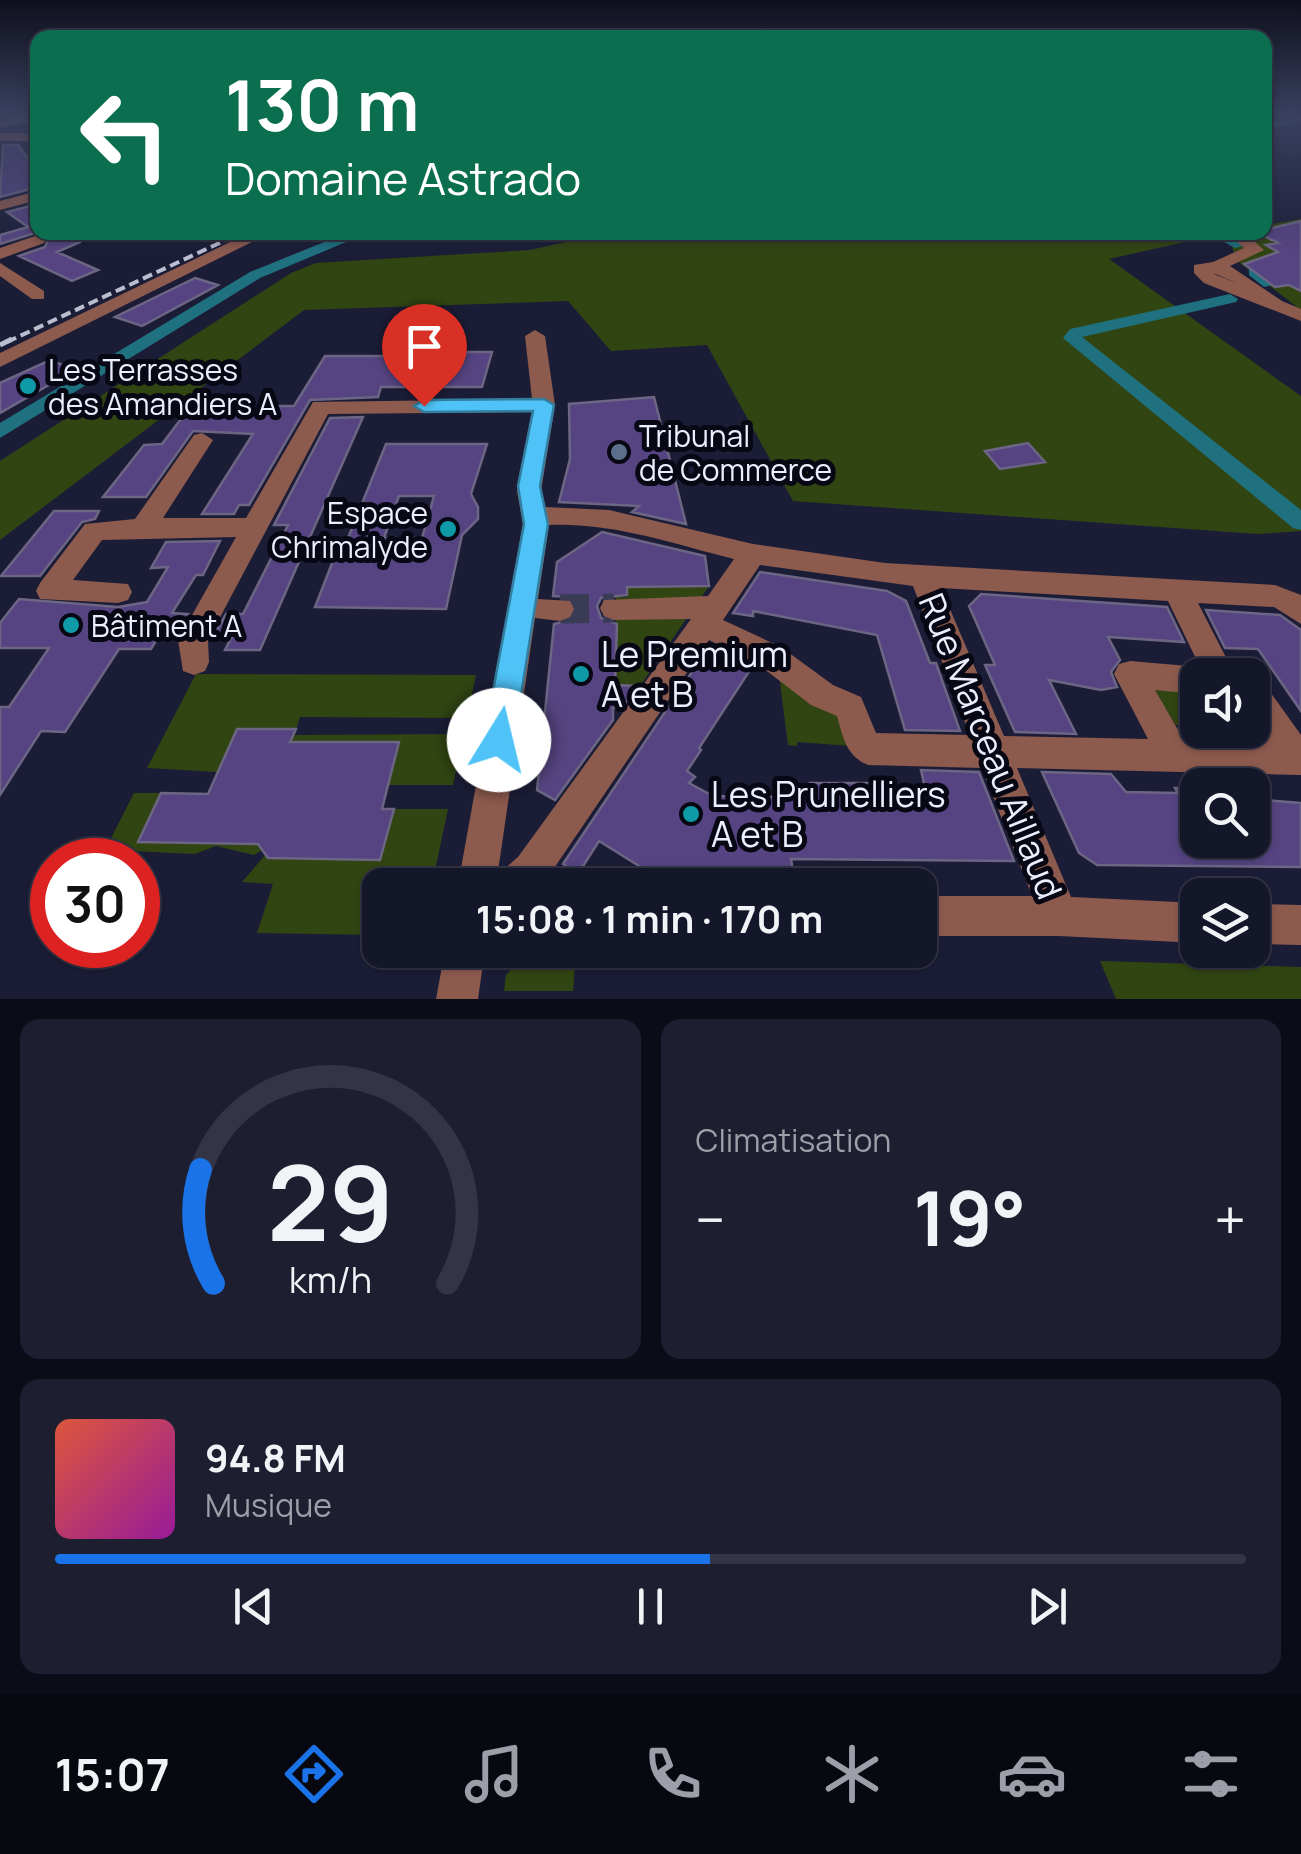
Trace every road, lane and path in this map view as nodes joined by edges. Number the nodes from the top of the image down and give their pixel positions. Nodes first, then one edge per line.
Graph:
1 (30, 198) edge
2 (0, 206) edge
3 (38, 240) dead end
4 (248, 240) edge
5 (1244, 240) edge
6 (0, 254) edge
7 (0, 268) edge
8 (38, 295) dead end
9 (1301, 315) edge
10 (535, 336) dead end
11 (0, 361) edge
12 (544, 405) junction
13 (202, 440) dead end
14 (536, 517) junction
15 (254, 527) junction
16 (144, 528) junction
17 (752, 554) junction
18 (923, 577) junction
19 (118, 592) dead end
20 (1178, 592) junction
21 (614, 608) tunnel mouth
22 (1301, 612) edge
23 (710, 615) junction
24 (1211, 658) edge
25 (194, 662) dead end
26 (1180, 678) edge
27 (1270, 717) edge
28 (993, 750) junction
29 (1174, 756) junction
30 (1300, 759) edge
31 (479, 868) edge
32 (532, 868) edge
33 (937, 916) edge
34 (1060, 916) junction
35 (1180, 922) edge
36 (1270, 924) edge
37 (1301, 925) edge
38 (462, 968) edge
39 (457, 999) edge

1 - 2 street
3 - 6 street
4 - 11 street
5 - 9 street
7 - 8 street
10 - 12 street
12 - 14 street
12 - 15 street
13 - 16 street
14 - 17 street
14 - 31 street
15 - 16 street
15 - 25 street
16 - 19 street
17 - 18 street
17 - 23 street
18 - 20 street
18 - 28 street, Rue Marceau Aillaud
20 - 22 street
20 - 24 street
21 - 23 street
23 - 28 street
23 - 32 street
26 - 29 street
27 - 30 street
28 - 29 street
28 - 34 street, Rue Marceau Aillaud
29 - 30 street
33 - 34 street
34 - 35 street
36 - 37 street
38 - 39 street

